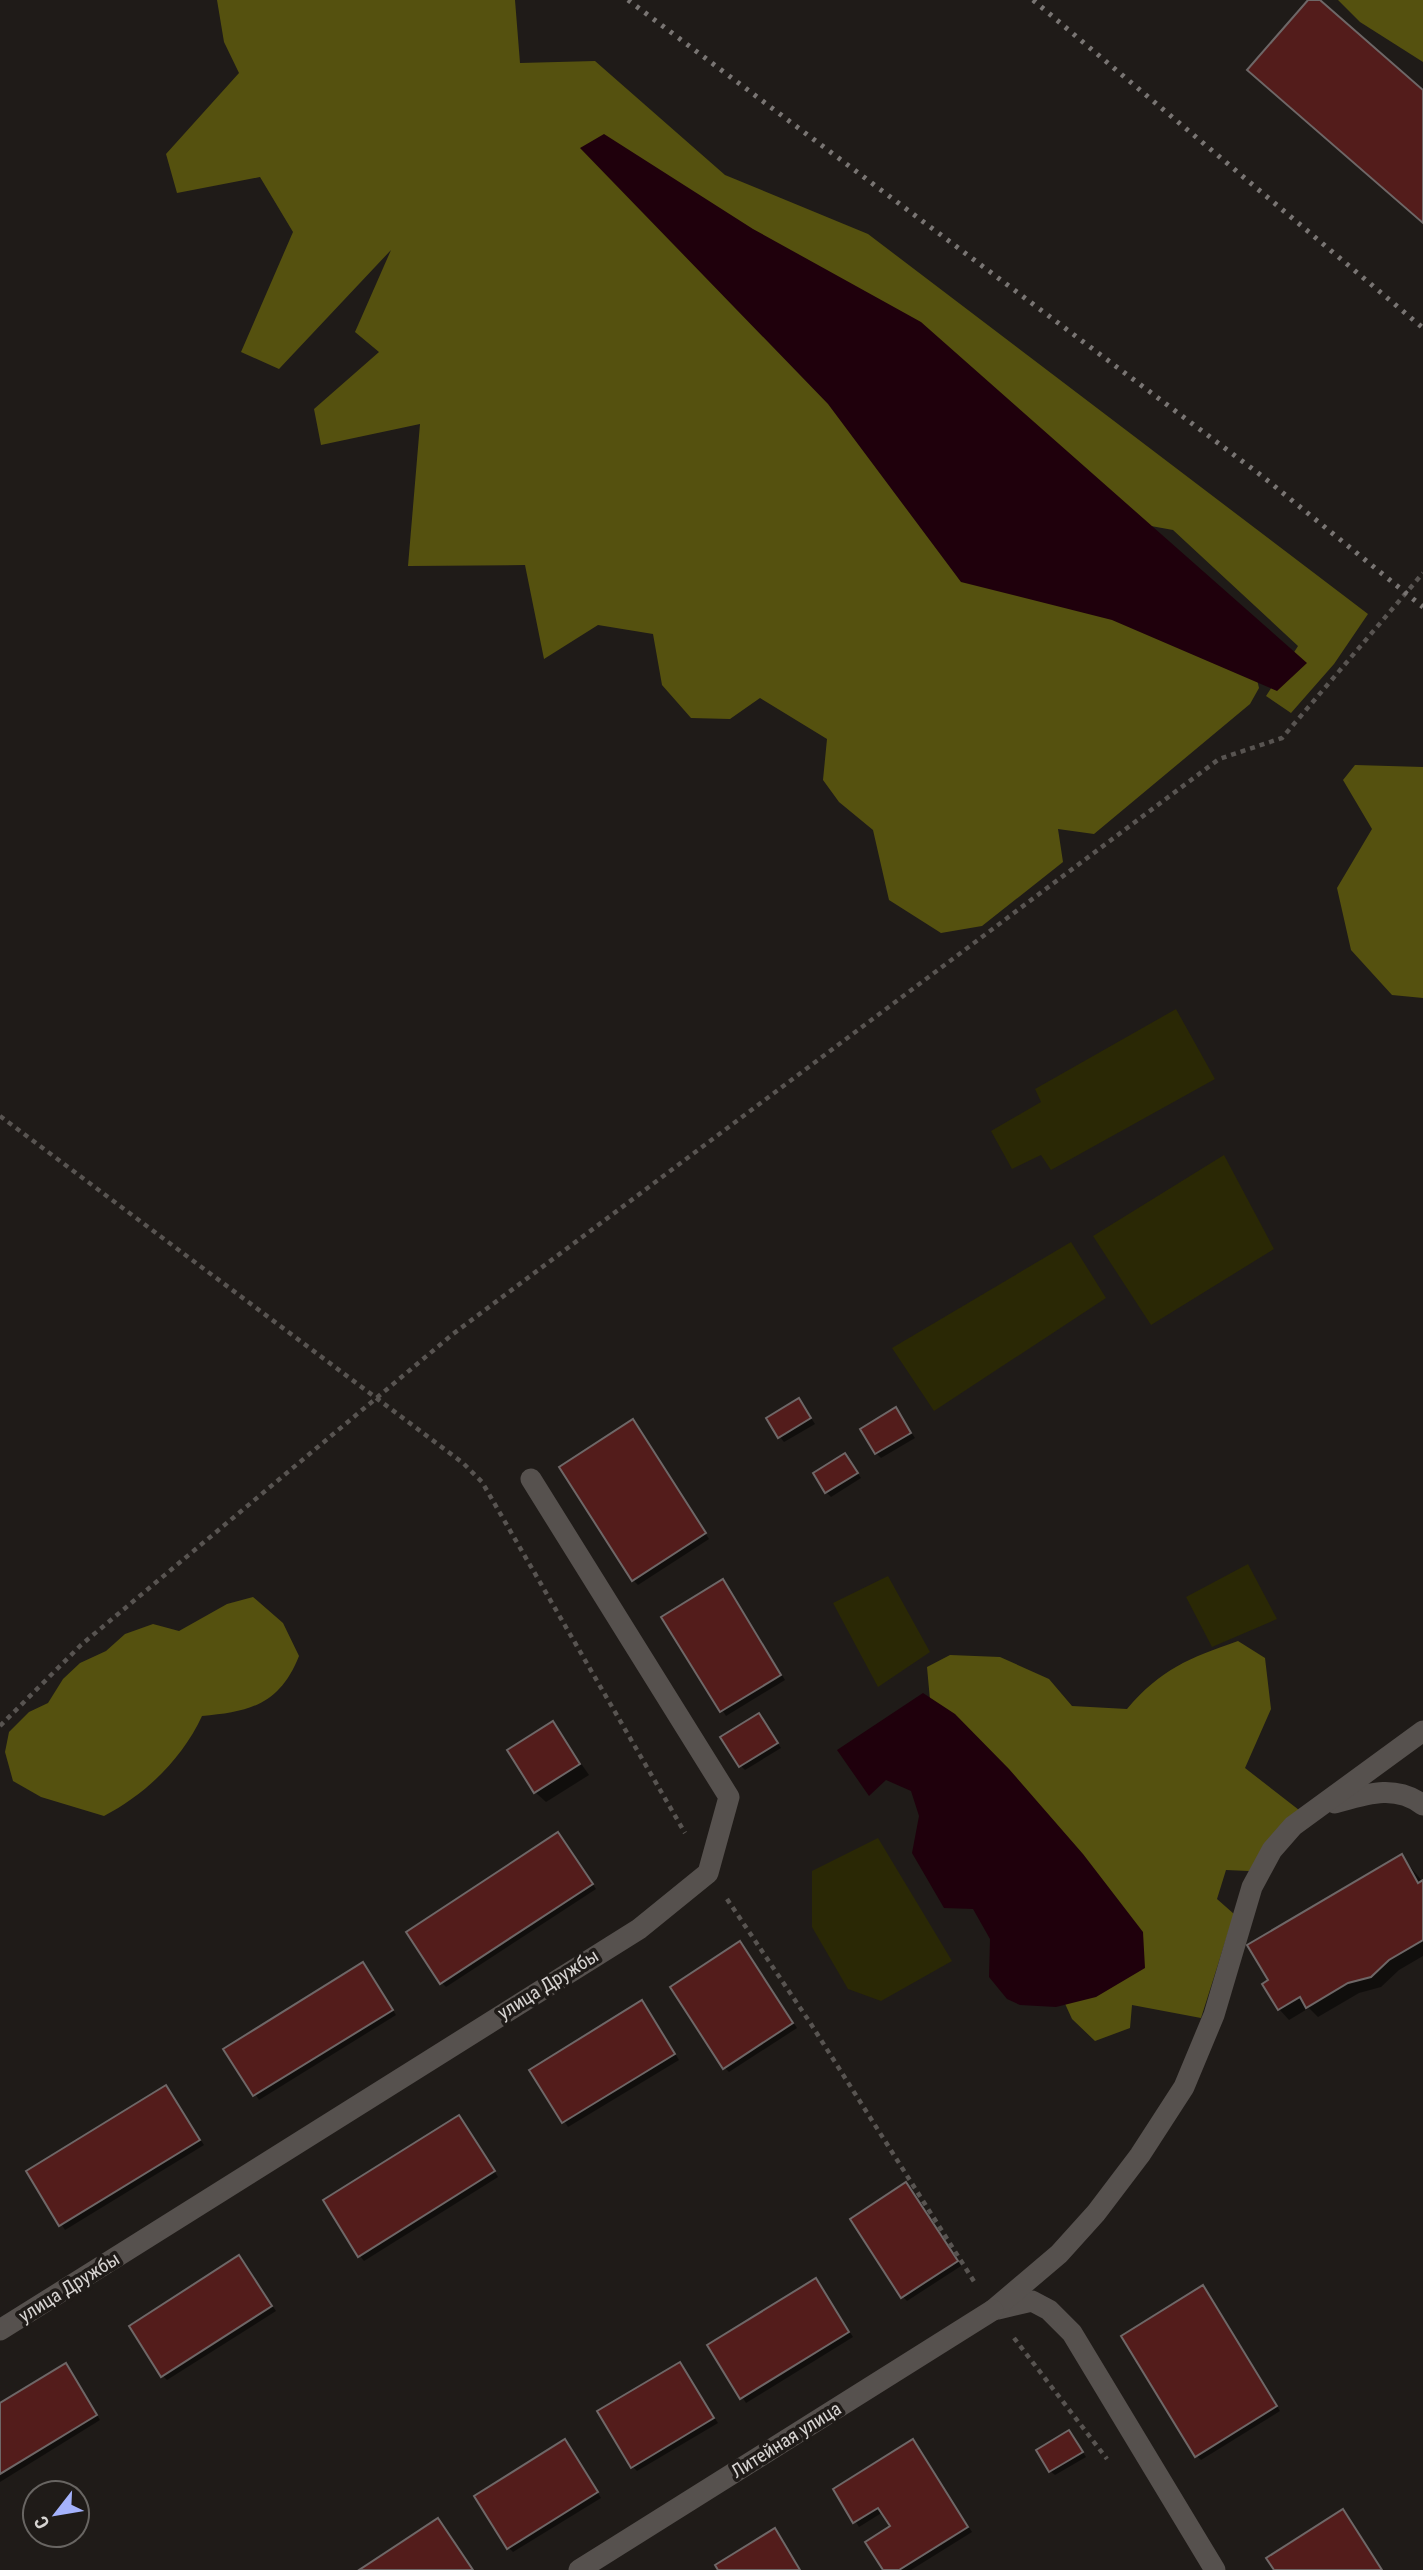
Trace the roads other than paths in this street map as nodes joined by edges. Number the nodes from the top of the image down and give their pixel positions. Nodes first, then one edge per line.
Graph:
1 (531, 1479) dead end
2 (1423, 1731) edge
3 (1423, 1805) edge
4 (1321, 1807) junction
5 (992, 2310) junction
6 (0, 2330) edge
7 (579, 2570) edge
8 (1215, 2570) edge

1 - 6 street, улица Дружбы
2 - 4 street
3 - 4 street
4 - 5 street
5 - 7 street, Литейная улица
5 - 8 street

